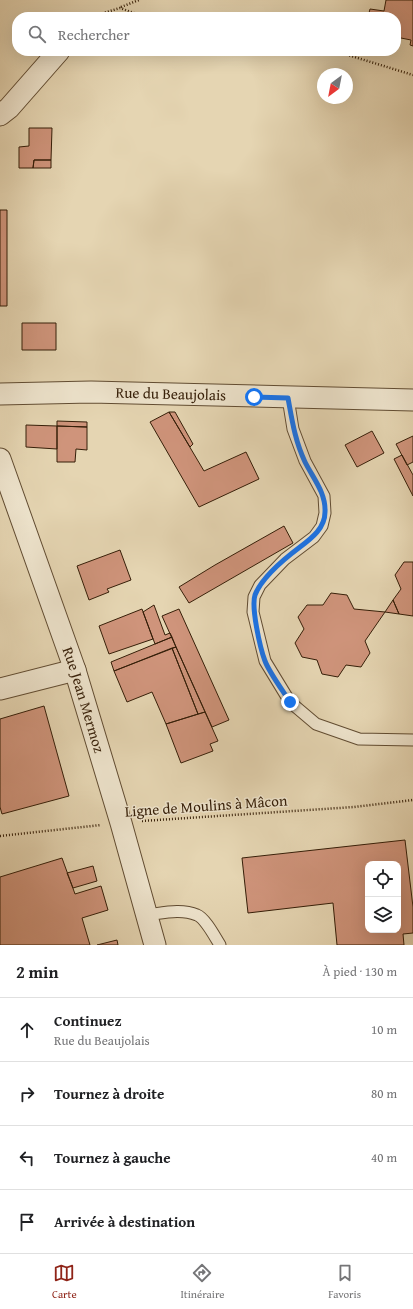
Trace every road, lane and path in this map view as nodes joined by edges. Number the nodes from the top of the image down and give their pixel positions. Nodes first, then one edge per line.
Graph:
1 (139, 0) edge
2 (120, 8) junction
3 (107, 12) edge
4 (131, 12) edge
5 (55, 56) edge
6 (351, 56) edge
7 (413, 75) edge
8 (0, 115) edge
9 (0, 394) edge
10 (288, 398) junction
11 (413, 400) edge
12 (0, 459) edge
13 (75, 670) junction
14 (0, 689) edge
15 (413, 740) edge
16 (413, 800) edge
17 (121, 823) junction
18 (0, 836) edge
19 (146, 915) junction
20 (155, 945) edge
21 (220, 945) edge

1 - 2 path
2 - 3 path
2 - 4 path
5 - 8 street
6 - 7 path
9 - 10 street, Rue du Beaujolais
10 - 11 street, Rue du Beaujolais
10 - 15 lane
12 - 13 street, Rue Jean Mermoz
13 - 14 street
13 - 17 street, Rue Jean Mermoz
16 - 17 path, Ligne de Moulins à Mâcon
17 - 18 path, Ligne de Moulins à Mâcon
17 - 19 street, Rue Jean Mermoz
19 - 20 street, Rue Jean Mermoz
19 - 21 lane

